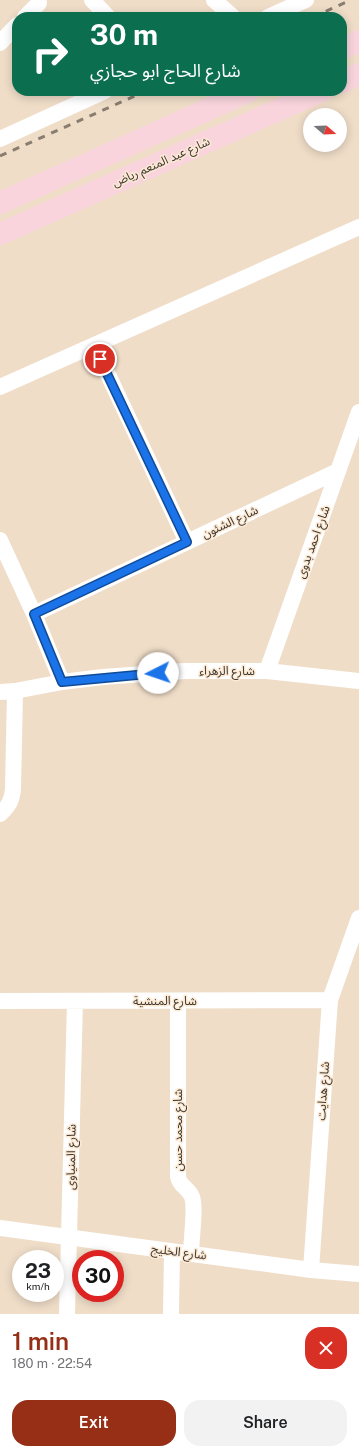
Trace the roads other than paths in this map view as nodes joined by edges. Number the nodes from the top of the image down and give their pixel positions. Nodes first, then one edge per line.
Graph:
1 (92, 0) edge
2 (214, 0) edge
3 (306, 0) edge
4 (39, 3) dead end
5 (30, 12) edge
6 (103, 12) edge
7 (227, 12) edge
8 (279, 12) edge
9 (12, 31) edge
10 (359, 41) edge
11 (0, 43) edge
12 (347, 47) edge
13 (359, 74) edge
14 (347, 80) edge
15 (94, 96) edge
16 (238, 96) edge
17 (310, 96) edge
18 (0, 139) edge
19 (0, 203) edge
20 (359, 227) edge
21 (0, 234) edge
22 (94, 345) junction
23 (0, 387) edge
24 (359, 412) edge
25 (338, 471) junction
26 (0, 542) edge
27 (187, 542) junction
28 (34, 614) junction
29 (267, 671) junction
30 (359, 681) edge
31 (62, 682) junction
32 (7, 691) edge
33 (0, 814) edge
34 (359, 918) edge
35 (330, 1000) junction
36 (0, 1001) edge
37 (75, 1001) junction
38 (178, 1001) junction
39 (0, 1228) edge
40 (69, 1238) junction
41 (172, 1251) junction
42 (191, 1254) junction
43 (311, 1270) junction
44 (359, 1274) edge
45 (67, 1314) edge
46 (171, 1314) edge

1 - 6 street
2 - 7 street
3 - 8 street
4 - 5 street
9 - 11 street
10 - 12 main road
13 - 14 main road
15 - 18 street
16 - 19 main road
17 - 21 main road, شارع عبد المنعم رياض
20 - 22 street
22 - 23 street
22 - 27 street
24 - 25 street, شارع احمد بدوى
25 - 27 street, شارع الشئون
25 - 29 street, شارع احمد بدوى
26 - 28 street
27 - 28 street, شارع الشئون
28 - 31 street
29 - 30 street, شارع الزهراء
29 - 31 street, شارع الزهراء
31 - 32 street, شارع الزهراء
32 - 33 street
34 - 35 street, شارع هدايت
35 - 38 street, شارع المنشية
35 - 43 street, شارع هدايت
36 - 37 street, شارع المنشية
37 - 38 street, شارع المنشية
37 - 40 street, شارع المنياوى
38 - 42 street, شارع محمد حسن
39 - 40 street, شارع الخليج
40 - 41 street, شارع الخليج
40 - 45 street, شارع المنياوى
41 - 42 street, شارع الخليج
41 - 46 street
42 - 43 street, شارع الخليج
43 - 44 street, شارع الخليج

